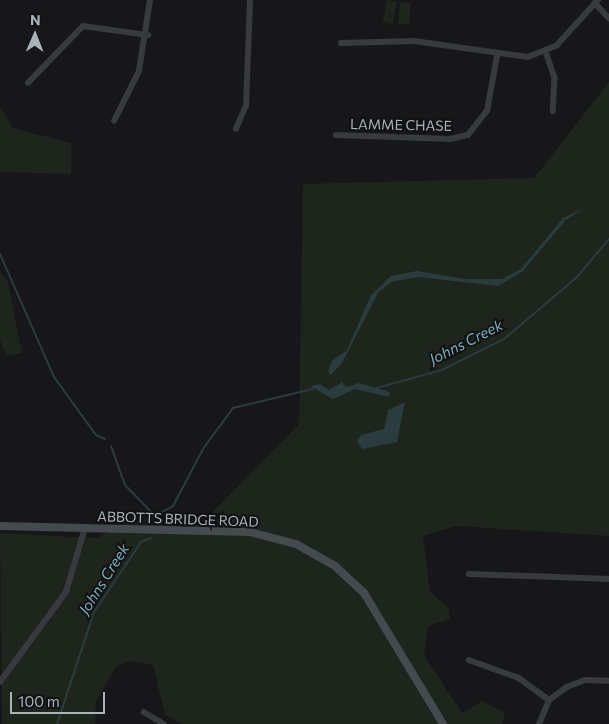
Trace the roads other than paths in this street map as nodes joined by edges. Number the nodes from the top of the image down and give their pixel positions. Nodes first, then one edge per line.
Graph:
1 (150, 0) edge
2 (250, 0) edge
3 (597, 2) edge
4 (609, 18) edge
5 (148, 34) junction
6 (341, 43) dead end
7 (546, 52) junction
8 (497, 56) junction
9 (28, 83) dead end
10 (553, 111) dead end
11 (114, 121) dead end
12 (236, 129) dead end
13 (336, 135) dead end
14 (0, 526) edge
15 (85, 528) junction
16 (469, 574) dead end
17 (609, 579) edge
18 (469, 660) dead end
19 (609, 681) edge
20 (0, 682) edge
21 (549, 700) junction
22 (144, 712) dead end
23 (164, 724) edge
24 (443, 724) edge
25 (538, 724) edge

1 - 5 street
2 - 12 street
3 - 4 street
3 - 7 street
5 - 9 street
5 - 11 street
6 - 8 street
7 - 8 street
7 - 10 street
8 - 13 street, LAMME CHASE
14 - 15 main road, ABBOTTS BRIDGE ROAD
15 - 20 street
15 - 24 main road, ABBOTTS BRIDGE ROAD
16 - 17 street
18 - 21 street
19 - 21 street
21 - 25 street
22 - 23 street

